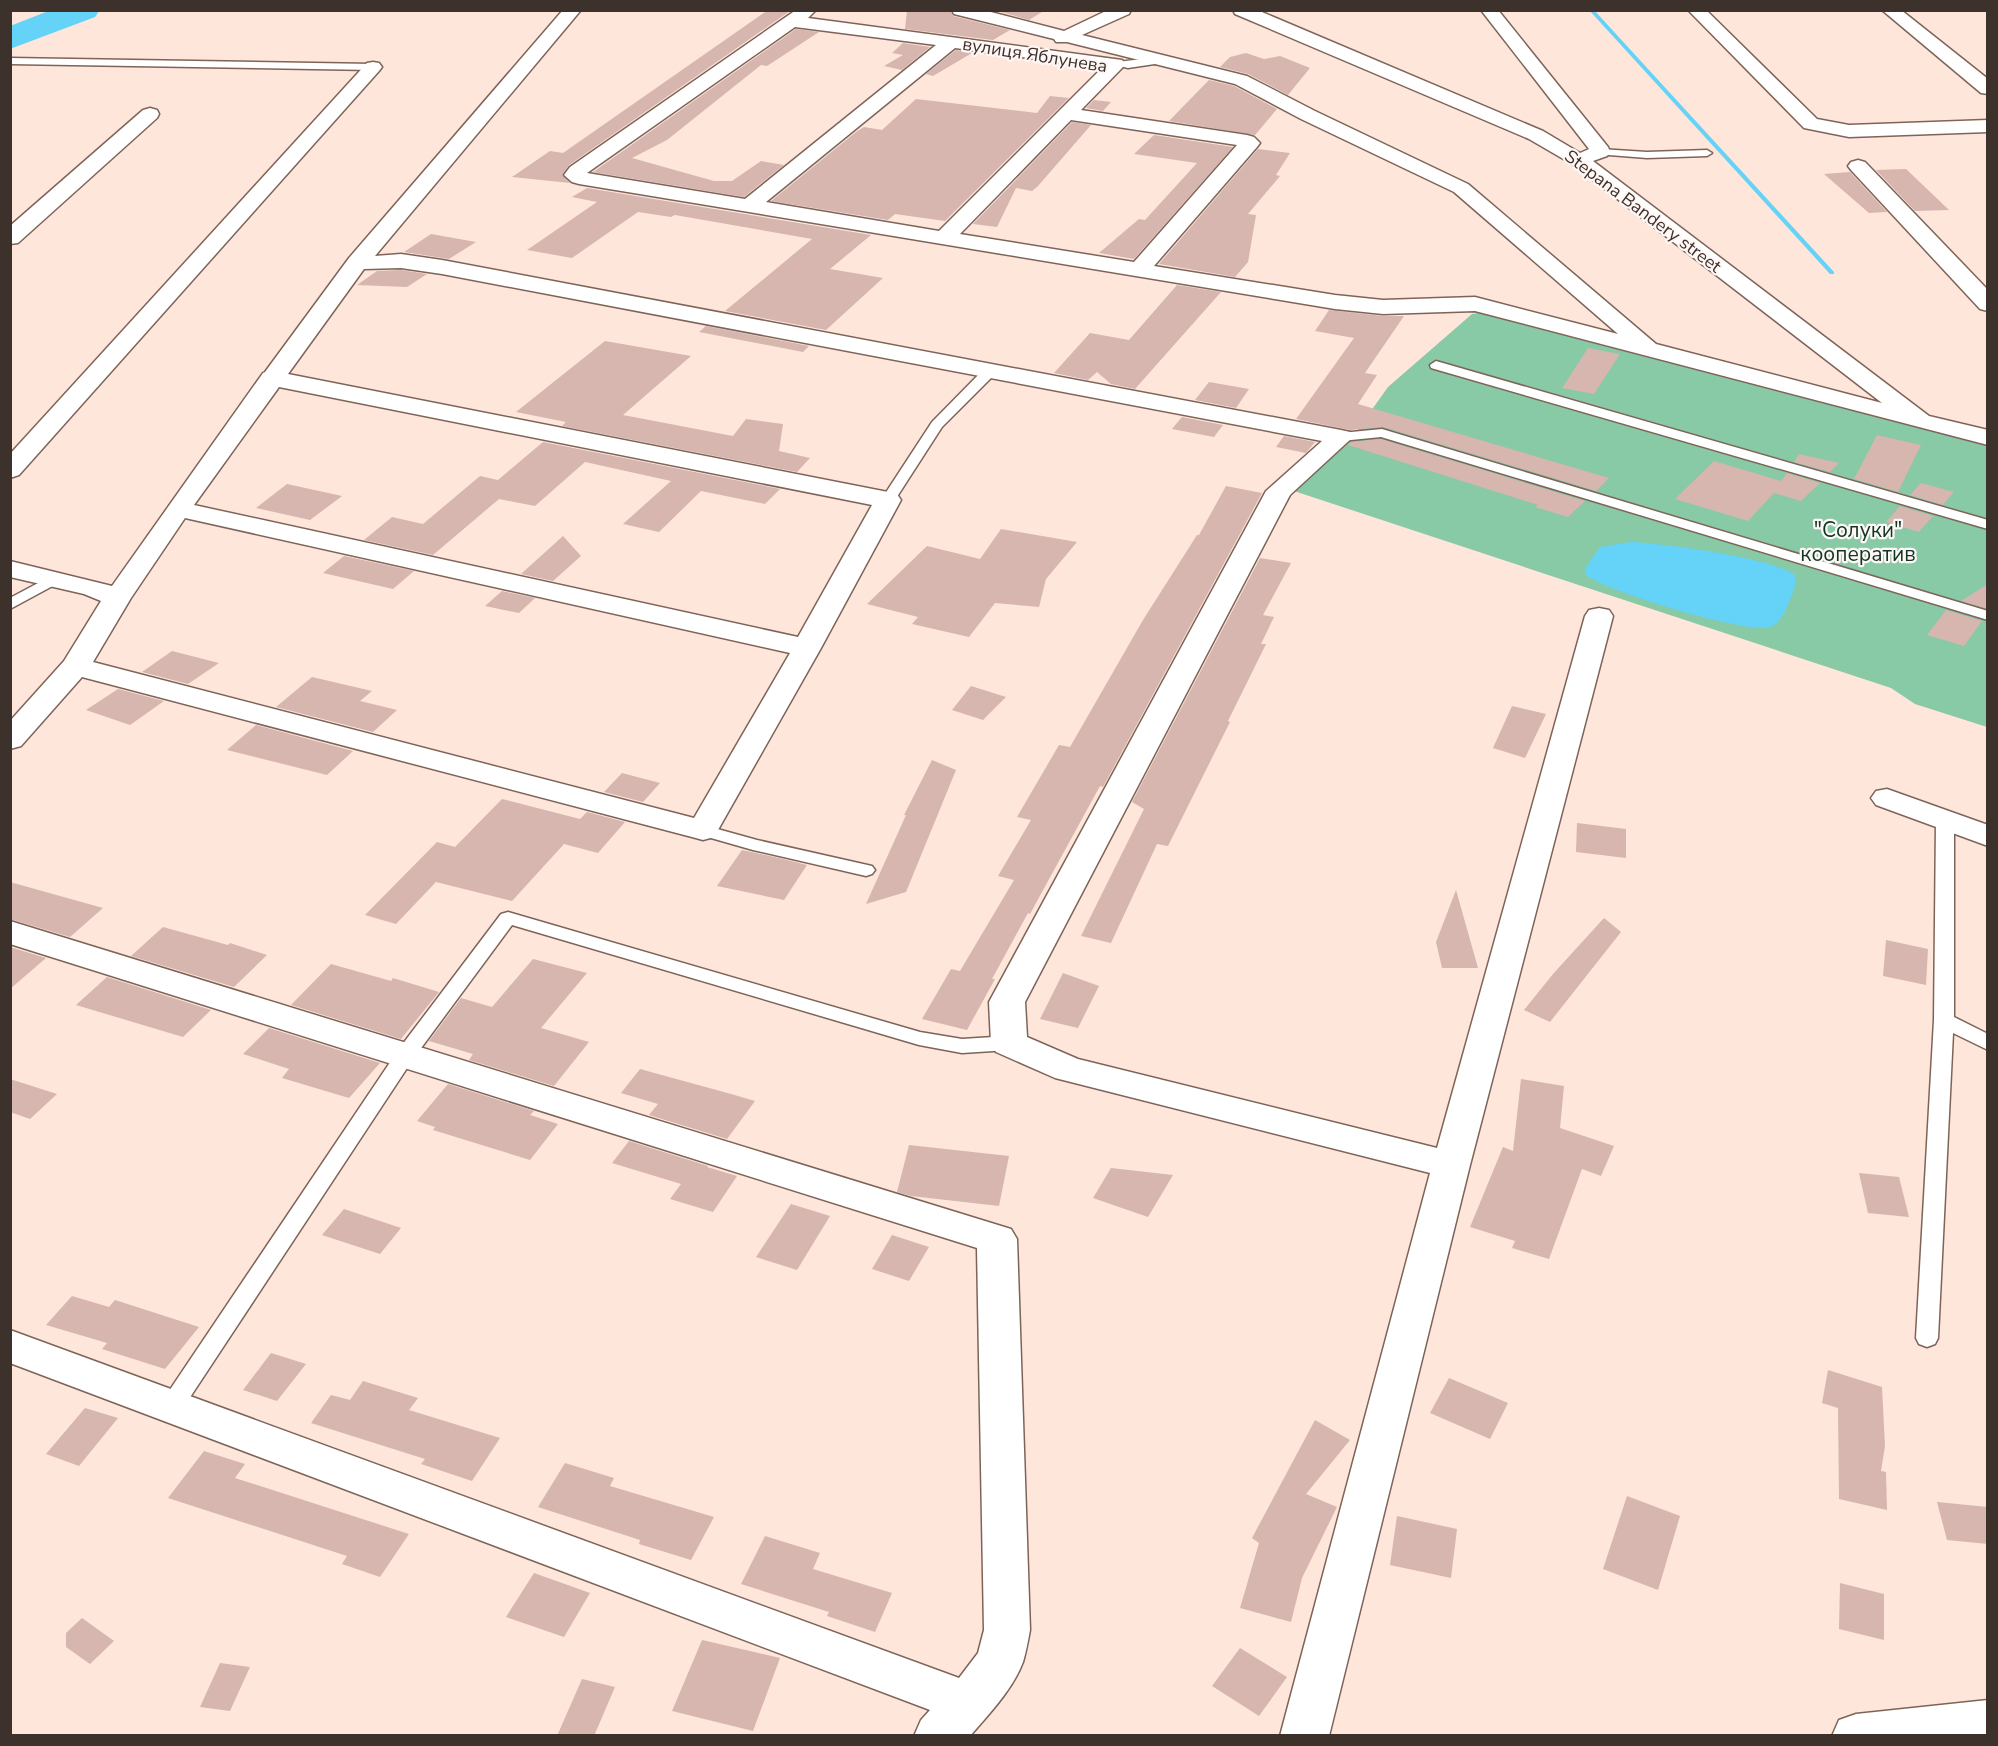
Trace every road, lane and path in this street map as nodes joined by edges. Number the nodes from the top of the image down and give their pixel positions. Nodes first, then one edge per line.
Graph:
1 (573, 10) edge
2 (960, 10) edge
3 (1123, 10) edge
4 (1241, 10) edge
5 (1489, 10) edge
6 (1696, 10) edge
7 (1890, 10) edge
8 (799, 16) edge
9 (1062, 38) junction
10 (951, 42) junction
11 (1165, 60) junction
12 (10, 61) edge
13 (1116, 64) junction
14 (373, 67) joint
15 (1988, 89) edge
16 (150, 114) dead end
17 (1066, 114) junction
18 (1988, 126) edge
19 (1599, 152) junction
20 (1707, 153) dead end
21 (1579, 160) junction
22 (1858, 166) dead end
23 (749, 206) junction
24 (945, 237) junction
25 (10, 238) edge
26 (357, 263) junction
27 (1140, 269) junction
28 (1988, 304) edge
29 (1653, 351) junction
30 (1436, 365) dead end
31 (992, 369) junction
32 (271, 378) junction
33 (1920, 421) junction
34 (1341, 437) junction
35 (1988, 438) edge
36 (10, 470) edge
37 (888, 500) junction
38 (178, 509) junction
39 (1988, 525) edge
40 (10, 569) edge
41 (56, 579) junction
42 (117, 598) junction
43 (10, 605) edge
44 (1599, 616) dead end
45 (1988, 616) edge
46 (807, 648) junction
47 (76, 666) junction
48 (10, 740) edge
49 (1887, 798) dead end
50 (1945, 820) junction
51 (703, 830) junction
52 (1988, 836) edge
53 (866, 870) dead end
54 (10, 932) edge
55 (1944, 1020) junction
56 (1009, 1042) junction
57 (1988, 1043) edge
58 (406, 1054) junction
59 (1451, 1165) junction
60 (1927, 1338) dead end
61 (10, 1346) edge
62 (171, 1407) junction
63 (968, 1703) junction
64 (1988, 1722) edge
65 (938, 1736) edge
66 (1304, 1736) edge
67 (1856, 1736) edge

1 - 26 street
2 - 9 street
3 - 9 street
4 - 21 street, Stepana Bandery street
5 - 19 street
6 - 18 street
7 - 15 street
8 - 10 street, вулиця Яблунева
8 - 23 street
9 - 11 street
10 - 13 street, вулиця Яблунева
10 - 23 street
11 - 13 lane
11 - 29 street
12 - 14 lane
13 - 17 street, вулиця Яблунева
14 - 36 street
16 - 25 street
17 - 24 street, вулиця Яблунева
17 - 27 street
19 - 20 lane
19 - 21 street
21 - 33 street, Stepana Bandery street
22 - 28 street
23 - 24 street
24 - 27 street
26 - 31 street
26 - 32 street
27 - 29 street
29 - 33 street
30 - 39 lane
31 - 34 street
31 - 37 lane
32 - 37 street
32 - 38 street
33 - 35 street, Stepana Bandery street
34 - 45 lane
34 - 56 street
37 - 46 street
38 - 42 street
38 - 46 street
40 - 41 street
41 - 42 street
41 - 43 lane
42 - 47 street
44 - 59 street
46 - 51 street
47 - 48 street
47 - 51 street
49 - 50 street
50 - 52 street
50 - 55 lane
51 - 53 lane
54 - 58 street
55 - 57 lane
55 - 60 lane
56 - 58 lane
56 - 59 street
58 - 62 lane
58 - 63 street
59 - 66 street
61 - 62 street
62 - 63 street
63 - 65 street
64 - 67 street

